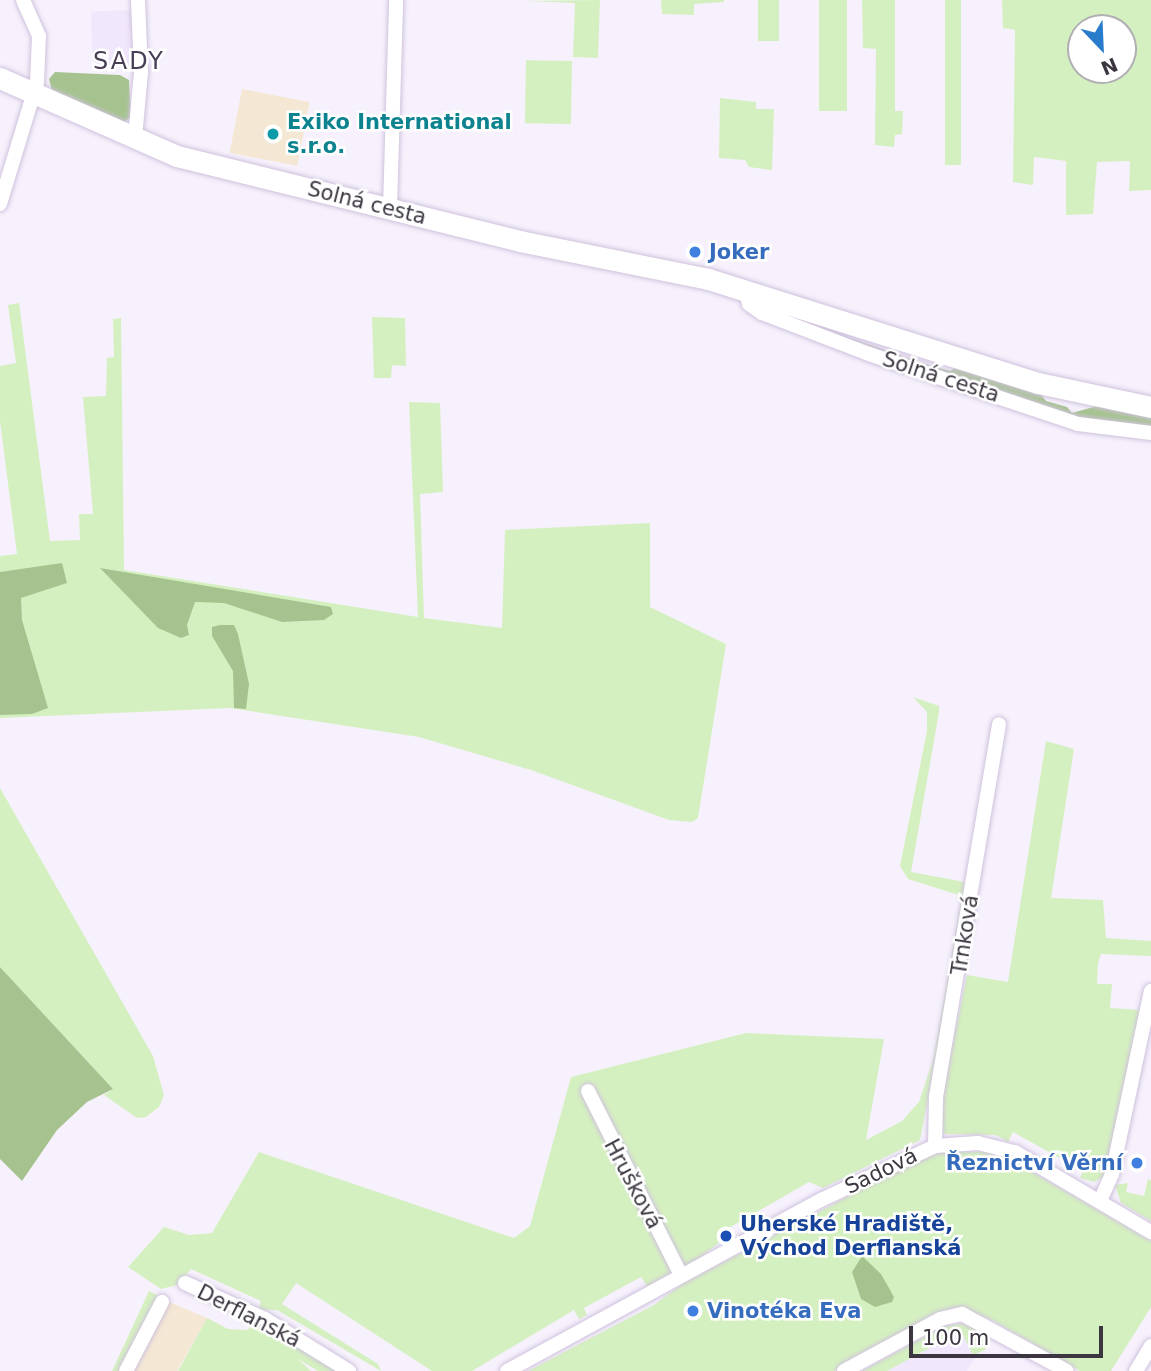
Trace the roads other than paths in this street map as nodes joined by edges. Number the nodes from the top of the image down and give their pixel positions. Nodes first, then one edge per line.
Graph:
1 (23, 0) edge
2 (138, 0) edge
3 (396, 0) edge
4 (0, 78) edge
5 (34, 92) junction
6 (135, 138) junction
7 (0, 204) edge
8 (390, 208) junction
9 (746, 292) junction
10 (1151, 407) edge
11 (1151, 433) edge
12 (999, 724) dead end
13 (1151, 991) edge
14 (588, 1091) dead end
15 (935, 1146) junction
16 (1100, 1201) junction
17 (1151, 1232) edge
18 (681, 1275) junction
19 (185, 1283) dead end
20 (162, 1302) dead end
21 (1151, 1346) edge
22 (126, 1371) edge
23 (349, 1371) edge
24 (507, 1371) edge
25 (844, 1371) edge
26 (1067, 1371) edge
27 (1136, 1371) edge

1 - 5 street
2 - 6 street
3 - 8 street
4 - 5 street, Solná cesta
5 - 6 street, Solná cesta
5 - 7 street
6 - 8 street, Solná cesta
8 - 9 street, Solná cesta
9 - 10 street, Solná cesta
9 - 11 street, Solná cesta
12 - 15 street, Trnková
13 - 16 street
14 - 18 street, Hrušková
15 - 16 street, Sadová
15 - 18 street, Sadová
16 - 17 street, Sadová
18 - 24 street, Sadová
19 - 23 street, Derflanská
20 - 22 street
21 - 27 street
25 - 26 street

